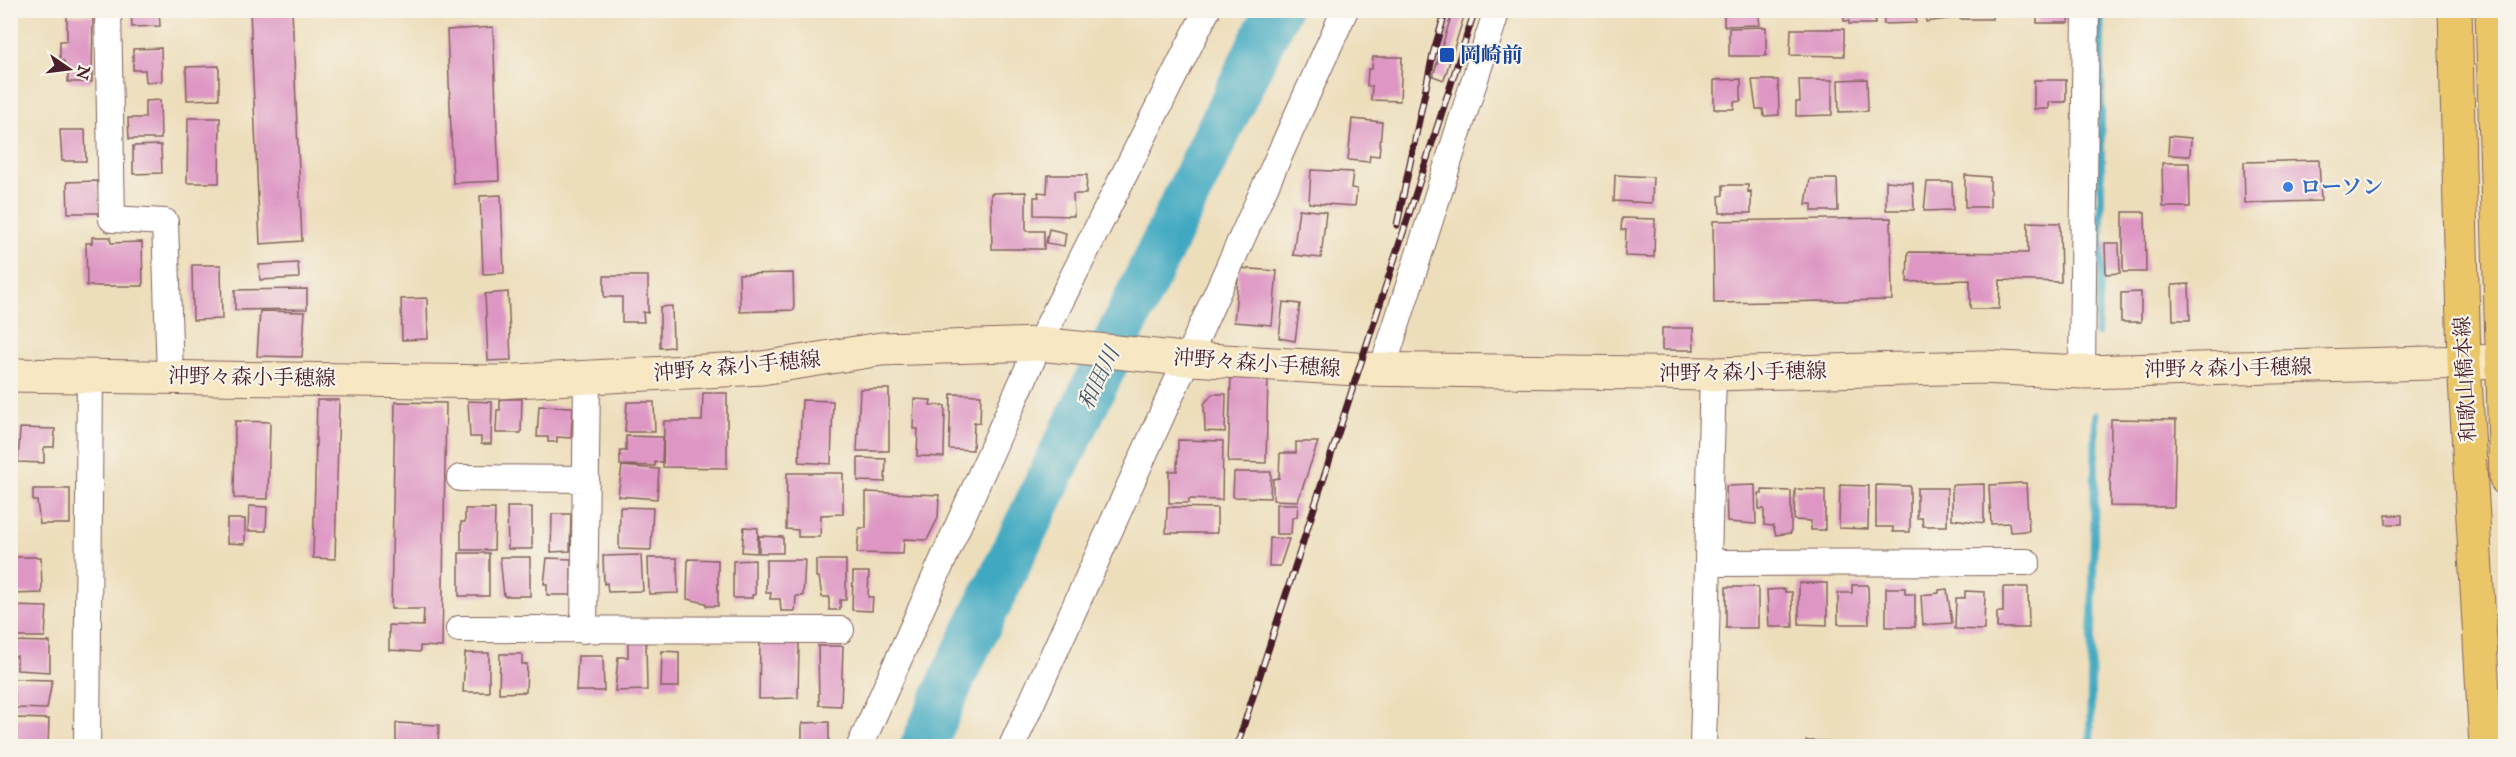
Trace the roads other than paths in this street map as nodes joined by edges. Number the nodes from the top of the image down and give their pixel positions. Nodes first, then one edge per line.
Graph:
1 (108, 10) edge
2 (1207, 10) edge
3 (1345, 10) edge
4 (1497, 10) edge
5 (2086, 10) edge
6 (2455, 10) edge
7 (2492, 10) edge
8 (1048, 345) junction
9 (1180, 358) junction
10 (2503, 361) edge
11 (2464, 362) junction
12 (1382, 370) junction
13 (2082, 372) junction
14 (1713, 374) junction
15 (10, 375) edge
16 (90, 375) junction
17 (170, 375) junction
18 (587, 377) junction
19 (460, 478) dead end
20 (586, 479) junction
21 (2505, 479) edge
22 (2027, 562) dead end
23 (1708, 563) junction
24 (459, 629) dead end
25 (584, 630) junction
26 (842, 630) dead end
27 (87, 747) edge
28 (860, 747) edge
29 (1012, 747) edge
30 (1703, 747) edge
31 (2486, 747) edge

1 - 17 street
2 - 8 street
3 - 9 street
4 - 12 street
5 - 13 street
6 - 11 main road, 和歌山橋本線
7 - 10 main road, 和歌山橋本線
8 - 9 main road, 沖野々森小手穂線
8 - 18 main road, 沖野々森小手穂線
8 - 28 street
9 - 12 main road, 沖野々森小手穂線
9 - 29 street
10 - 11 main road, 沖野々森小手穂線
10 - 21 main road, 和歌山橋本線
11 - 13 main road, 沖野々森小手穂線
11 - 31 main road, 和歌山橋本線
12 - 14 main road, 沖野々森小手穂線
13 - 14 main road, 沖野々森小手穂線
14 - 23 street
15 - 16 main road, 沖野々森小手穂線
16 - 17 main road, 沖野々森小手穂線
16 - 27 street
17 - 18 main road, 沖野々森小手穂線
18 - 20 street
19 - 20 street
20 - 25 street
22 - 23 street
23 - 30 street
24 - 25 street
25 - 26 street

